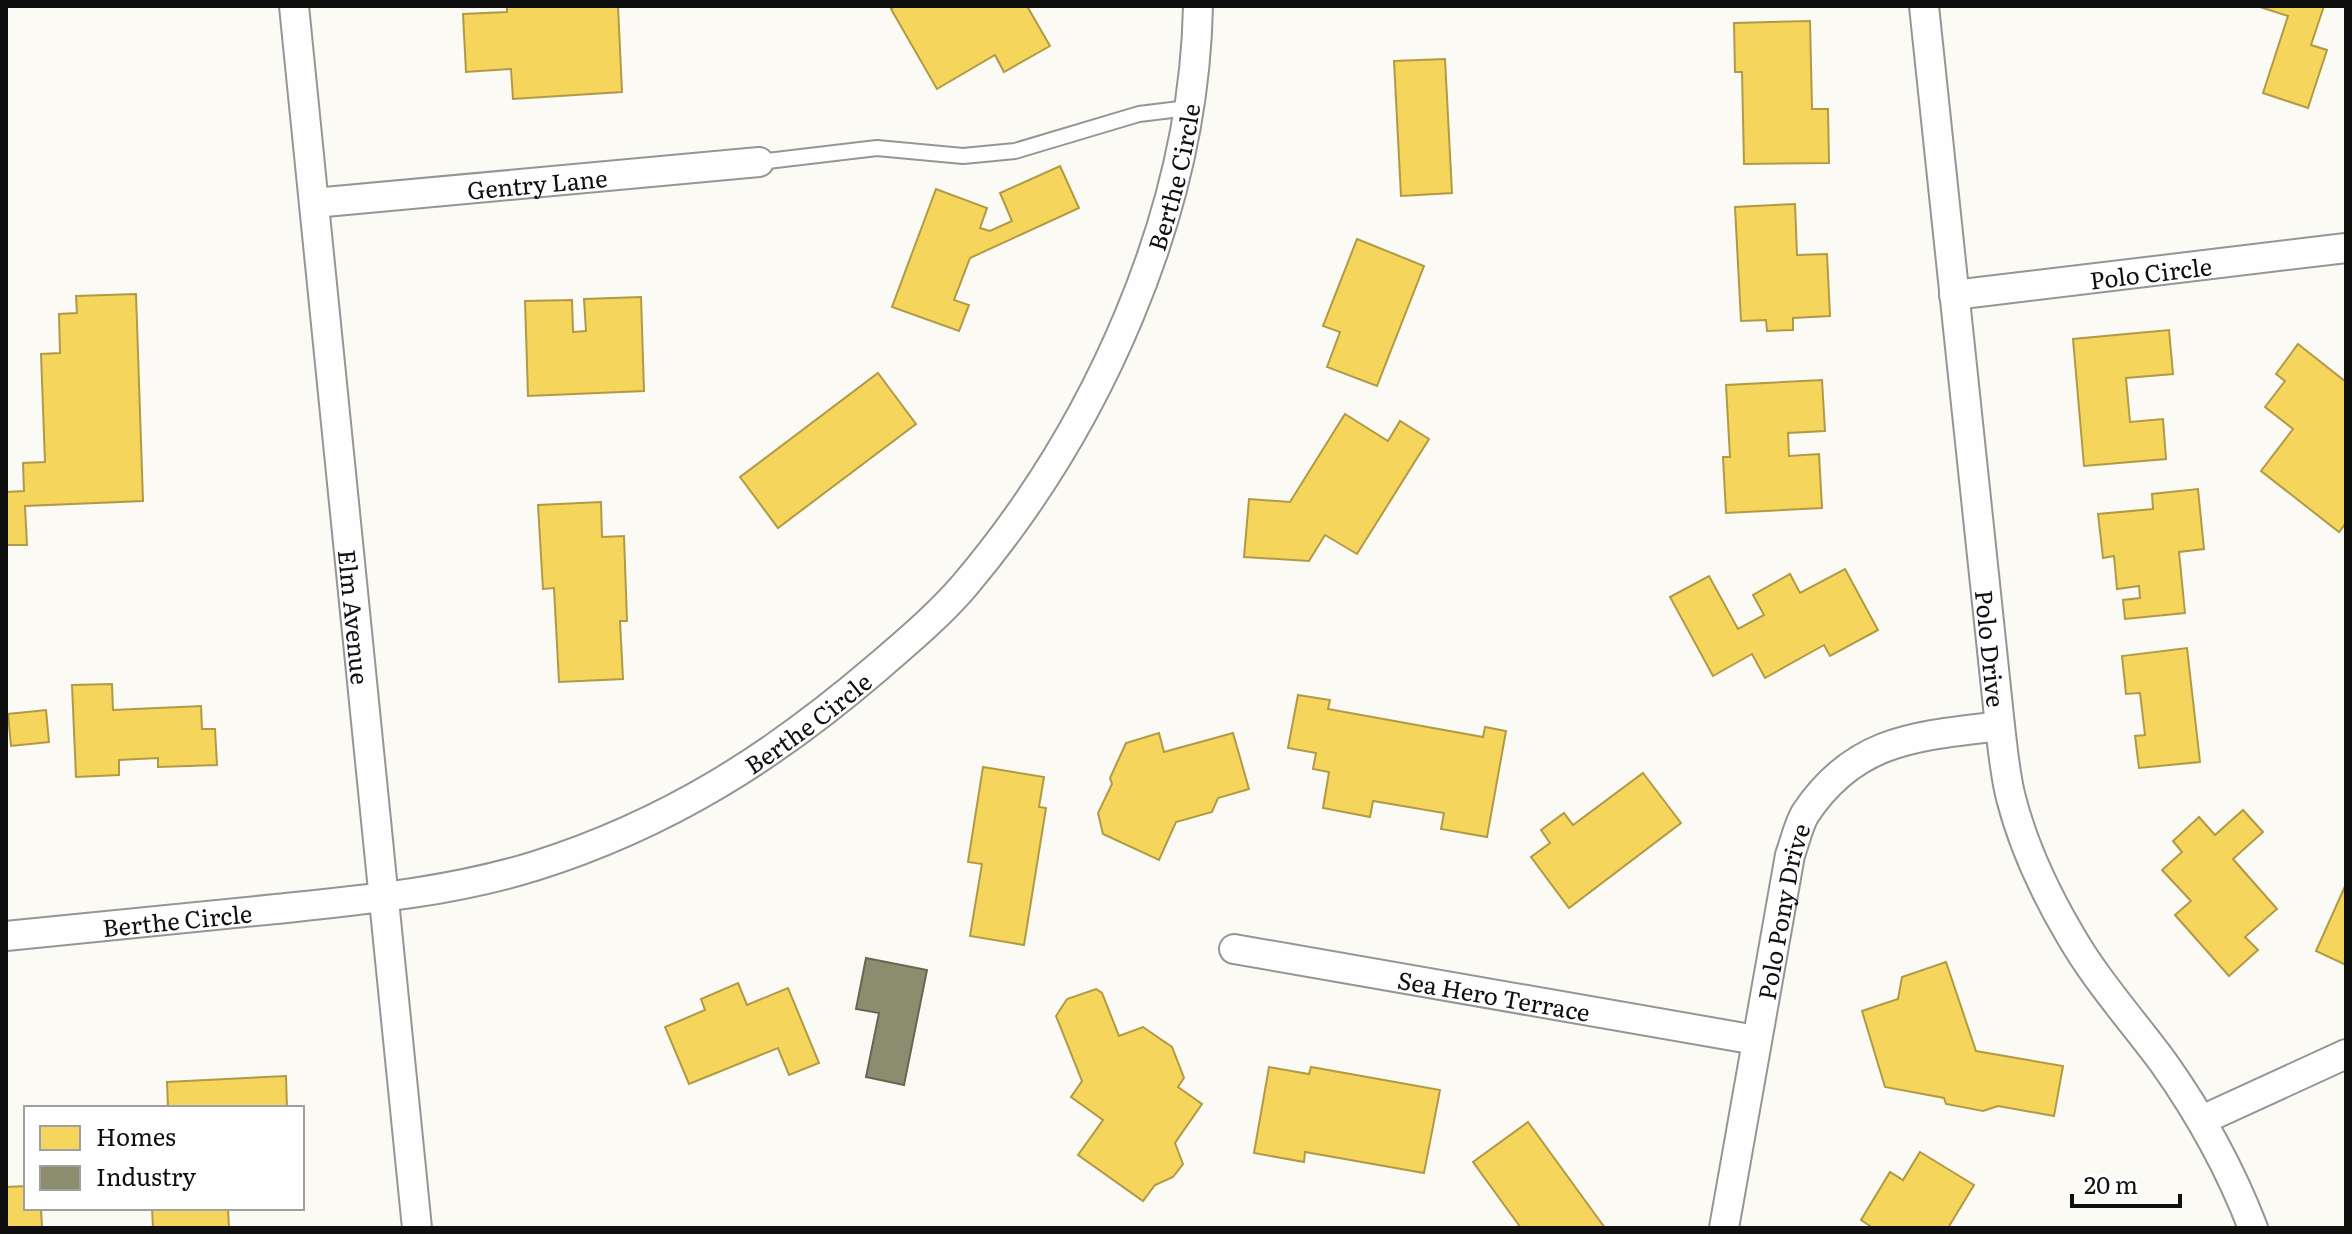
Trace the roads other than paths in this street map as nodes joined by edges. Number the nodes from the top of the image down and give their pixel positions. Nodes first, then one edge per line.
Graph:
1 (294, 6) edge
2 (1198, 6) edge
3 (1924, 6) edge
4 (1188, 108) junction
5 (759, 162) joint
6 (314, 203) junction
7 (2346, 248) edge
8 (1954, 295) junction
9 (2000, 726) junction
10 (382, 898) junction
11 (6, 936) edge
12 (1234, 949) dead end
13 (1756, 1040) junction
14 (2346, 1054) edge
15 (2202, 1120) junction
16 (417, 1228) edge
17 (1724, 1228) edge
18 (2253, 1228) edge

1 - 6 street, Elm Avenue
2 - 4 street, Berthe Circle
3 - 8 street, Polo Drive
4 - 5 lane
4 - 10 street, Berthe Circle
5 - 6 street, Gentry Lane
6 - 10 street, Elm Avenue
7 - 8 street, Polo Circle
8 - 9 street, Polo Drive
9 - 13 street, Polo Pony Drive
9 - 15 street, Polo Drive
10 - 11 street, Berthe Circle
10 - 16 street, Elm Avenue
12 - 13 street, Sea Hero Terrace
13 - 17 street, Polo Pony Drive
14 - 15 street
15 - 18 street, Polo Drive

